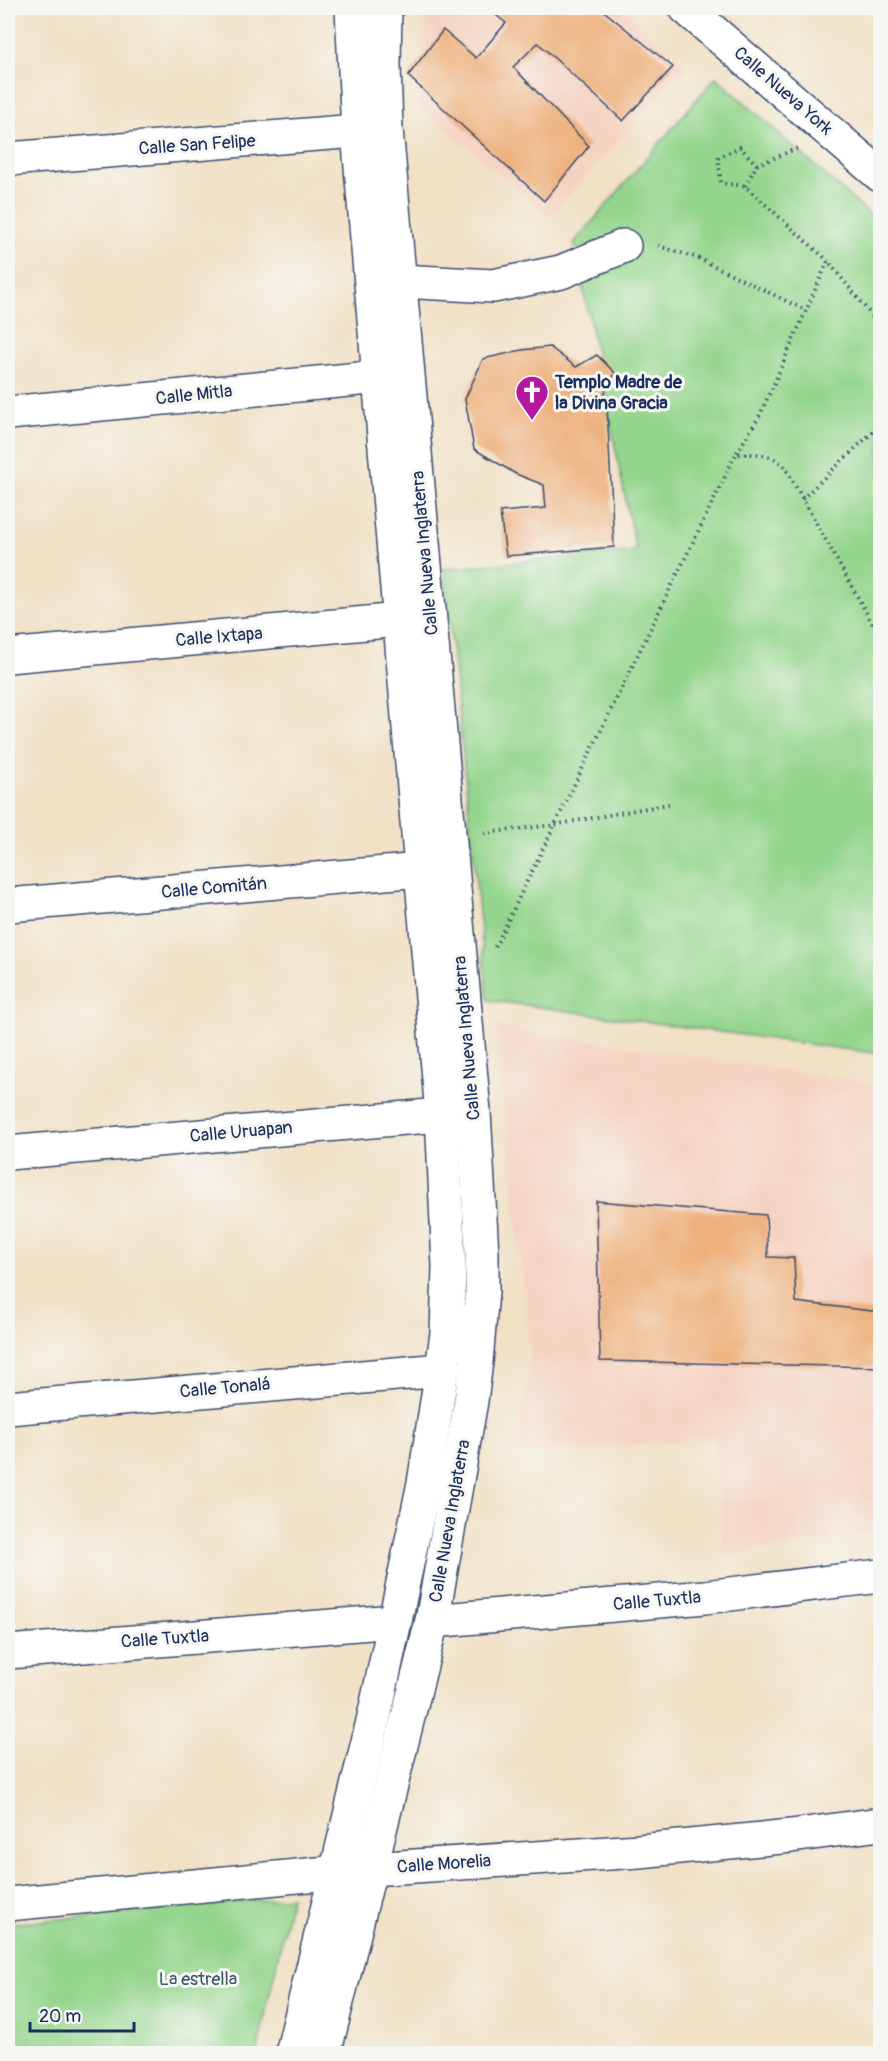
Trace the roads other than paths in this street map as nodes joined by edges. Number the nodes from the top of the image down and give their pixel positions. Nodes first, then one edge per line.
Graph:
1 (352, 8) edge
2 (385, 8) edge
3 (686, 8) edge
4 (372, 131) junction
5 (8, 159) edge
6 (875, 160) edge
7 (624, 246) road end
8 (400, 281) junction
9 (380, 377) junction
10 (8, 413) edge
11 (415, 619) junction
12 (8, 656) edge
13 (420, 870) junction
14 (8, 905) edge
15 (474, 1112) junction
16 (442, 1114) junction
17 (8, 1153) edge
18 (442, 1370) junction
19 (8, 1408) edge
20 (880, 1576) edge
21 (395, 1621) junction
22 (432, 1621) junction
23 (8, 1652) edge
24 (880, 1824) edge
25 (370, 1869) junction
26 (334, 1873) junction
27 (8, 1904) edge
28 (292, 2054) edge
29 (324, 2054) edge

1 - 4 street, Calle Nueva Inglaterra
2 - 4 street, Calle Nueva Inglaterra
3 - 6 street, Calle Nueva York
4 - 5 street, Calle San Felipe
4 - 8 street, Calle Nueva Inglaterra
4 - 9 street, Calle Nueva Inglaterra
7 - 8 street
8 - 11 street, Calle Nueva Inglaterra
9 - 10 street, Calle Mitla
9 - 11 street, Calle Nueva Inglaterra
11 - 12 street, Calle Ixtapa
11 - 13 street, Calle Nueva Inglaterra
11 - 15 street, Calle Nueva Inglaterra
13 - 14 street, Calle Comitán
13 - 16 street, Calle Nueva Inglaterra
15 - 16 street, Calle Uruapan
15 - 22 street, Calle Nueva Inglaterra
16 - 17 street, Calle Uruapan
16 - 18 street, Calle Nueva Inglaterra
18 - 19 street, Calle Tonalá
18 - 21 street, Calle Nueva Inglaterra
20 - 22 street, Calle Tuxtla
21 - 23 street, Calle Tuxtla
21 - 26 street, Calle Nueva Inglaterra
22 - 25 street, Calle Nueva Inglaterra
24 - 25 street, Calle Morelia
25 - 26 street, Calle Morelia
25 - 29 street, Calle Nueva Inglaterra
26 - 27 street, Calle Morelia
26 - 28 street, Calle Nueva Inglaterra

